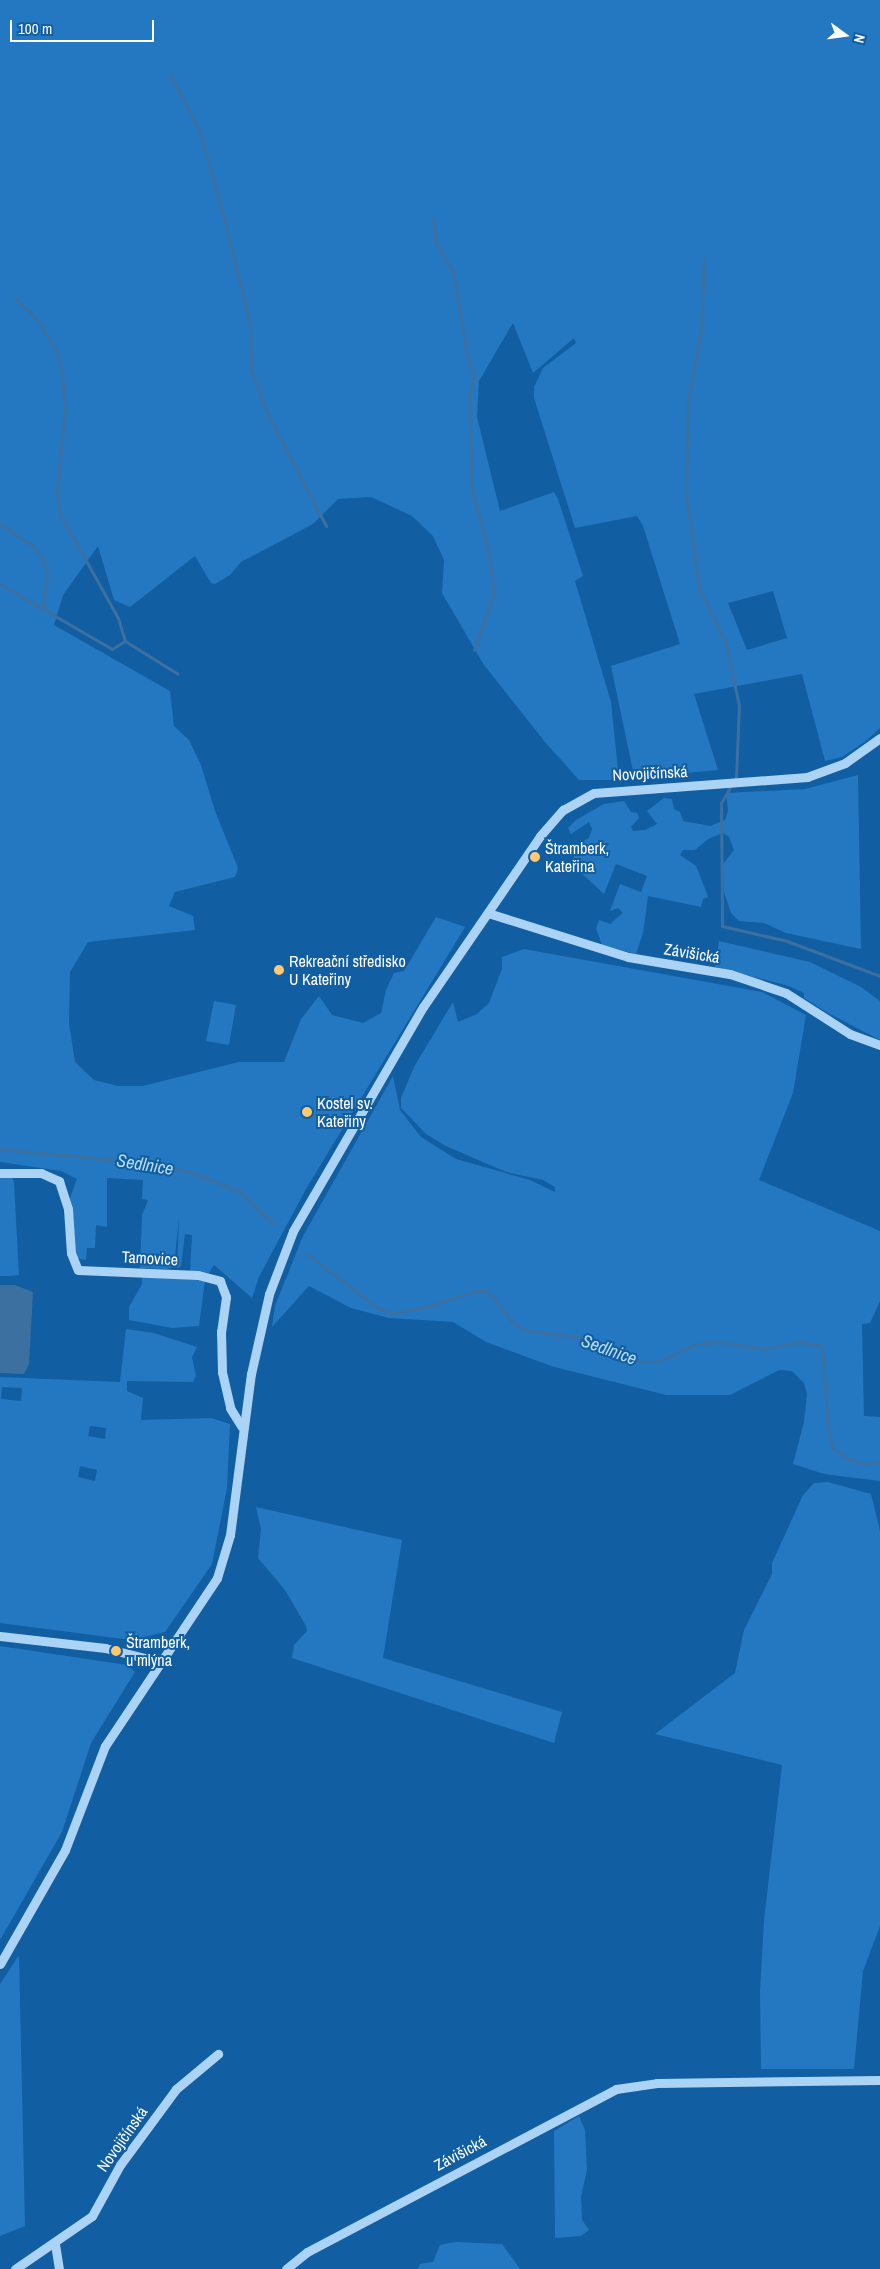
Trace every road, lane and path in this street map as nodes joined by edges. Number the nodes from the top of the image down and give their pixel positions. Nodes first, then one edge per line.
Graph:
1 (880, 738) edge
2 (488, 913) junction
3 (880, 1046) edge
4 (0, 1173) edge
5 (242, 1427) junction
6 (0, 1636) edge
7 (161, 1662) junction
8 (0, 1964) edge
9 (218, 2054) dead end
10 (880, 2080) edge
11 (55, 2244) junction
12 (15, 2269) edge
13 (59, 2269) edge
14 (286, 2269) edge

1 - 2 street, Novojičínská
2 - 3 street, Závišická
2 - 5 street, Novojičínská
4 - 5 street, Tamovice
5 - 7 street, Novojičínská
6 - 7 street
7 - 8 street, Novojičínská
9 - 11 street, Novojičínská
10 - 14 street, Závišická
11 - 12 street, Novojičínská
11 - 13 street

